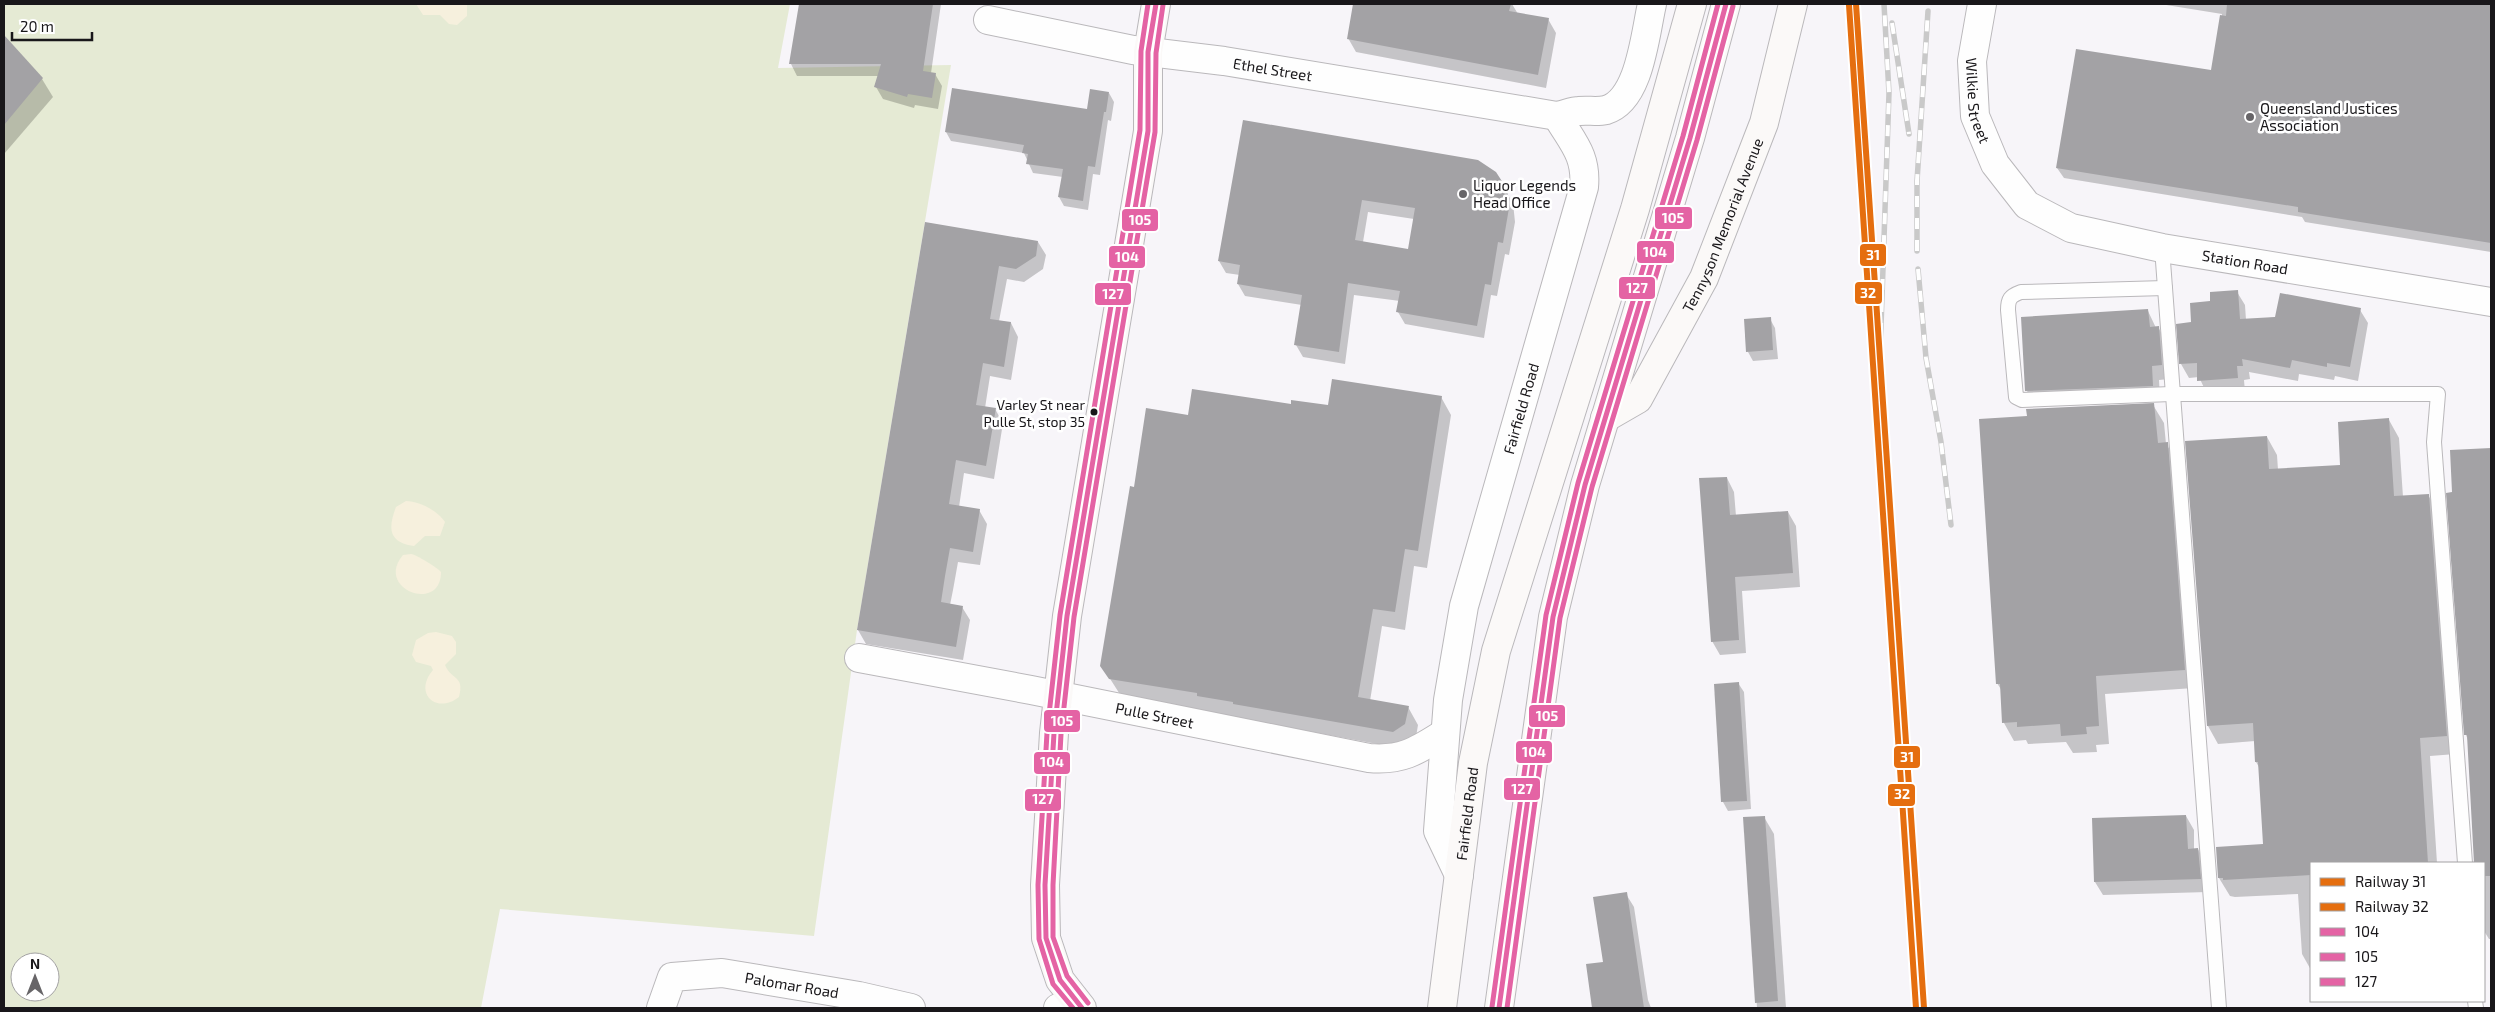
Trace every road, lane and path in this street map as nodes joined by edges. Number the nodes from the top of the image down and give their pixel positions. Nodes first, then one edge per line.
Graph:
1 (1156, 4) edge
2 (1652, 4) edge
3 (1692, 4) edge
4 (1726, 4) edge
5 (1793, 4) edge
6 (1982, 4) edge
7 (988, 20) dead end
8 (1148, 52) junction
9 (1556, 116) junction
10 (2012, 188) joint
11 (2162, 248) junction
12 (2164, 288) junction
13 (2491, 302) edge
14 (2171, 394) junction
15 (1605, 418) junction
16 (859, 658) dead end
17 (1057, 696) junction
18 (1446, 733) junction
19 (2465, 862) edge
20 (1459, 875) junction
21 (1072, 1006) edge
22 (661, 1008) edge
23 (911, 1008) edge
24 (1442, 1008) edge
25 (1499, 1008) edge
26 (2219, 1008) edge

1 - 8 main road
2 - 9 street
3 - 20 main road, Fairfield Road
4 - 15 main road
5 - 15 main road, Tennyson Memorial Avenue
6 - 10 street, Wilkie Street
7 - 8 street, Ethel Street
8 - 9 street, Ethel Street
8 - 17 main road
9 - 18 street, Fairfield Road
10 - 11 street, Station Road
11 - 12 lane
11 - 13 street, Station Road
12 - 14 lane
12 - 14 lane
14 - 19 lane
14 - 26 lane
15 - 25 main road
16 - 17 street, Pulle Street
17 - 18 street, Pulle Street
17 - 21 main road
18 - 20 street, Fairfield Road
20 - 24 main road, Fairfield Road
22 - 23 street, Palomar Road

